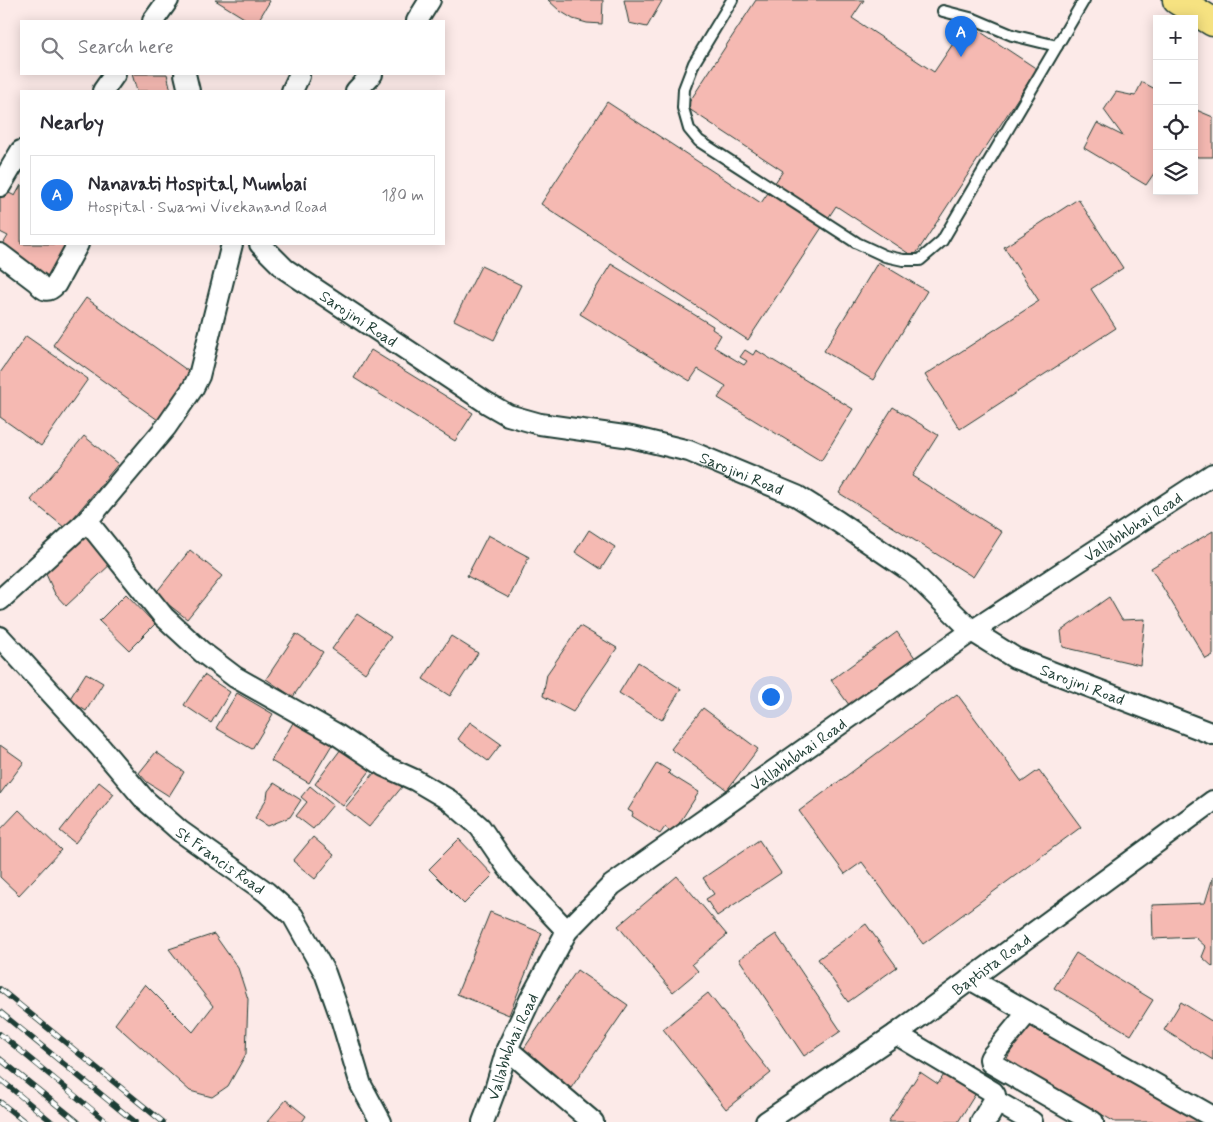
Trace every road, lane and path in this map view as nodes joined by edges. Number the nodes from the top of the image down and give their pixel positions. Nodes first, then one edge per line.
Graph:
1 (430, 0) edge
2 (732, 0) edge
3 (1084, 0) edge
4 (1177, 0) edge
5 (943, 11) dead end
6 (418, 20) edge
7 (1213, 22) edge
8 (1057, 46) junction
9 (114, 75) edge
10 (185, 75) edge
11 (299, 75) edge
12 (371, 75) edge
13 (104, 90) edge
14 (189, 90) edge
15 (292, 90) edge
16 (357, 90) edge
17 (20, 153) edge
18 (0, 186) edge
19 (77, 245) edge
20 (232, 245) edge
21 (261, 245) edge
22 (0, 254) edge
23 (1213, 474) edge
24 (86, 522) junction
25 (0, 600) edge
26 (972, 631) junction
27 (0, 637) edge
28 (1213, 734) edge
29 (1213, 801) edge
30 (567, 931) junction
31 (970, 979) junction
32 (1028, 1012) junction
33 (896, 1034) junction
34 (507, 1049) junction
35 (1213, 1117) edge
36 (380, 1122) edge
37 (484, 1122) edge
38 (593, 1122) edge
39 (766, 1122) edge
40 (981, 1122) edge
41 (986, 1122) edge
42 (1032, 1122) edge
43 (1093, 1122) edge

1 - 6 street
2 - 8 lane
3 - 8 lane
4 - 7 main road
5 - 8 lane
9 - 13 street
10 - 14 street
11 - 15 street
12 - 16 street
17 - 18 street
19 - 22 street
20 - 24 street
21 - 26 street, Sarojini Road
23 - 26 street, Vallabhbhai Road
24 - 25 street
24 - 30 street
26 - 28 street, Sarojini Road
26 - 30 street, Vallabhbhai Road
27 - 36 street, St Francis Road
29 - 31 street, Baptista Road
30 - 34 street, Vallabhbhai Road
31 - 32 street
31 - 33 street, Baptista Road
32 - 35 street
32 - 43 street
33 - 39 street, Baptista Road
33 - 40 street
34 - 37 street, Vallabhbhai Road
34 - 38 street
41 - 42 street

